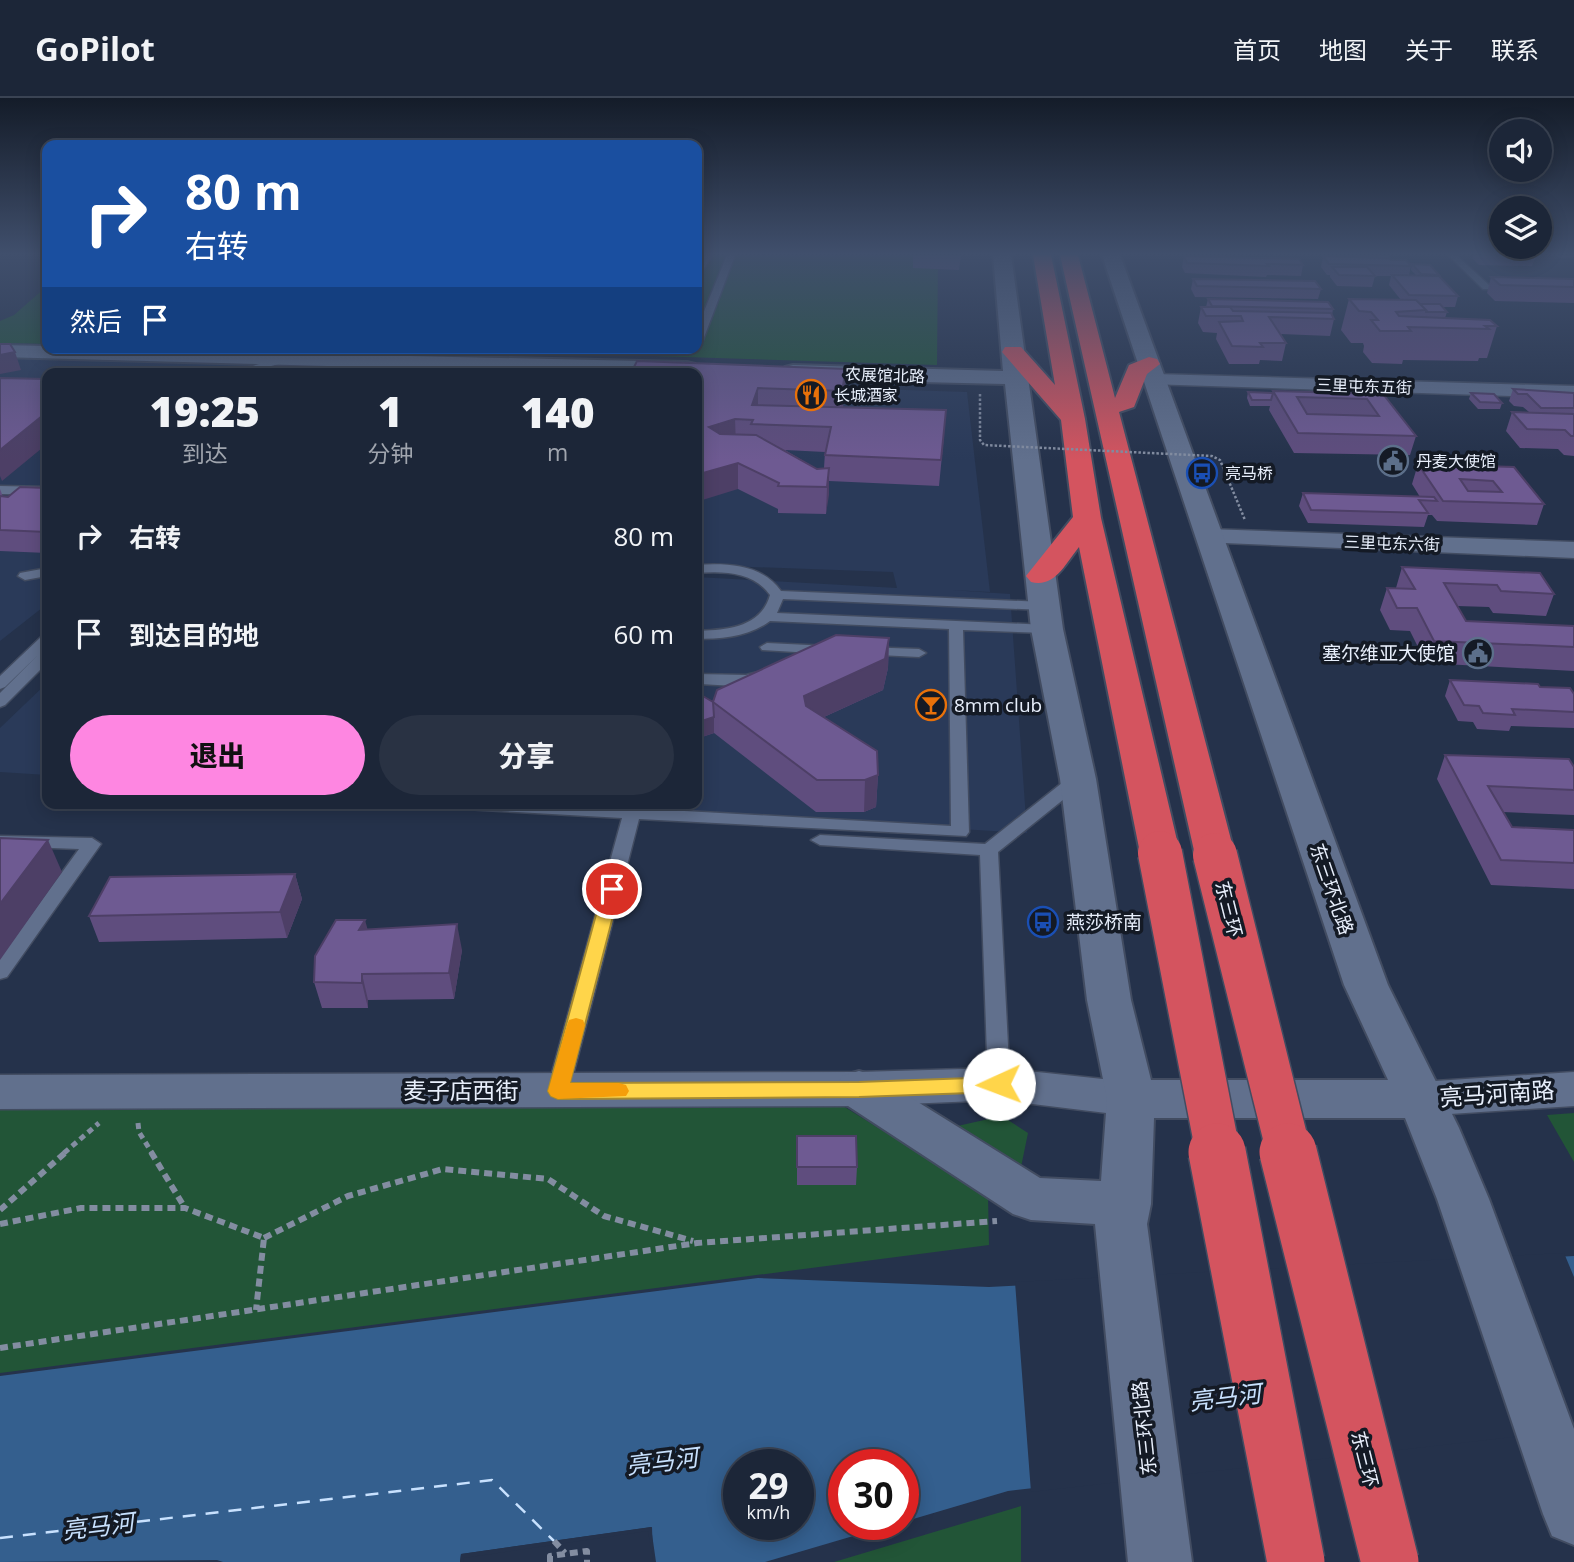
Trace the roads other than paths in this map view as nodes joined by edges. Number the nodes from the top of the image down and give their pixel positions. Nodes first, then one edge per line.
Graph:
1 (1010, 323) edge
2 (1055, 323) edge
3 (1086, 323) edge
4 (1135, 323) edge
5 (0, 351) edge
6 (42, 352) edge
7 (1013, 352) junction
8 (88, 354) edge
9 (234, 359) edge
10 (343, 366) edge
11 (588, 368) edge
12 (702, 369) edge
13 (710, 369) edge
14 (766, 371) edge
15 (1152, 372) junction
16 (1015, 378) junction
17 (1574, 392) edge
18 (1108, 408) junction
19 (1073, 419) junction
20 (0, 490) edge
21 (42, 491) edge
22 (1087, 518) junction
23 (1209, 537) junction
24 (1574, 550) edge
25 (702, 569) edge
26 (42, 573) edge
27 (25, 576) dead end
28 (777, 595) junction
29 (1044, 603) junction
30 (769, 617) junction
31 (956, 625) junction
32 (751, 627) junction
33 (702, 635) edge
34 (42, 644) edge
35 (766, 647) junction
36 (919, 653) dead end
37 (42, 660) edge
38 (702, 678) edge
39 (0, 684) edge
40 (0, 702) edge
41 (1078, 779) junction
42 (558, 809) edge
43 (632, 813) junction
44 (820, 840) dead end
45 (0, 841) edge
46 (989, 849) junction
47 (0, 972) edge
48 (999, 1084) junction
49 (859, 1089) junction
50 (1574, 1089) edge
51 (558, 1091) junction
52 (0, 1092) edge
53 (1131, 1099) junction
54 (1420, 1099) junction
55 (1123, 1214) junction
56 (1574, 1514) edge
57 (1159, 1558) edge
58 (1296, 1562) edge
59 (1390, 1562) edge

1 - 7 street, 东三环北路
2 - 19 highway
3 - 18 highway, 东三环
4 - 15 street, 东三环北路
5 - 6 street
7 - 16 street, 东三环北路
7 - 19 highway
8 - 9 street
9 - 10 street
10 - 11 street
12 - 13 street
14 - 16 street, 农展馆北路
15 - 17 street, 三里屯东五街
15 - 18 highway
15 - 23 street, 东三环北路
16 - 29 street, 东三环北路
18 - 59 highway, 东三环, bridge
19 - 22 highway
20 - 21 lane
22 - 29 highway
22 - 58 highway, bridge
23 - 24 street, 三里屯东六街
23 - 54 street, 东三环北路
25 - 28 lane
26 - 27 lane
28 - 29 lane
28 - 30 lane
29 - 31 lane
29 - 41 street, 东三环北路
30 - 31 lane
30 - 32 lane
31 - 43 lane
32 - 33 lane
32 - 35 lane
34 - 39 lane
35 - 36 lane
35 - 38 lane
37 - 40 lane
41 - 46 lane
41 - 53 street, 东三环北路
42 - 43 lane
43 - 51 lane
44 - 46 lane
45 - 47 lane
46 - 48 lane
48 - 49 street, 麦子店西街
48 - 53 street, 麦子店西街
49 - 51 street, 麦子店西街
49 - 55 street
50 - 54 street, 亮马河南路
51 - 52 street, 麦子店西街
53 - 54 street
53 - 55 street, 东三环北路
54 - 56 street, 东三环北路
55 - 57 street, 东三环北路

